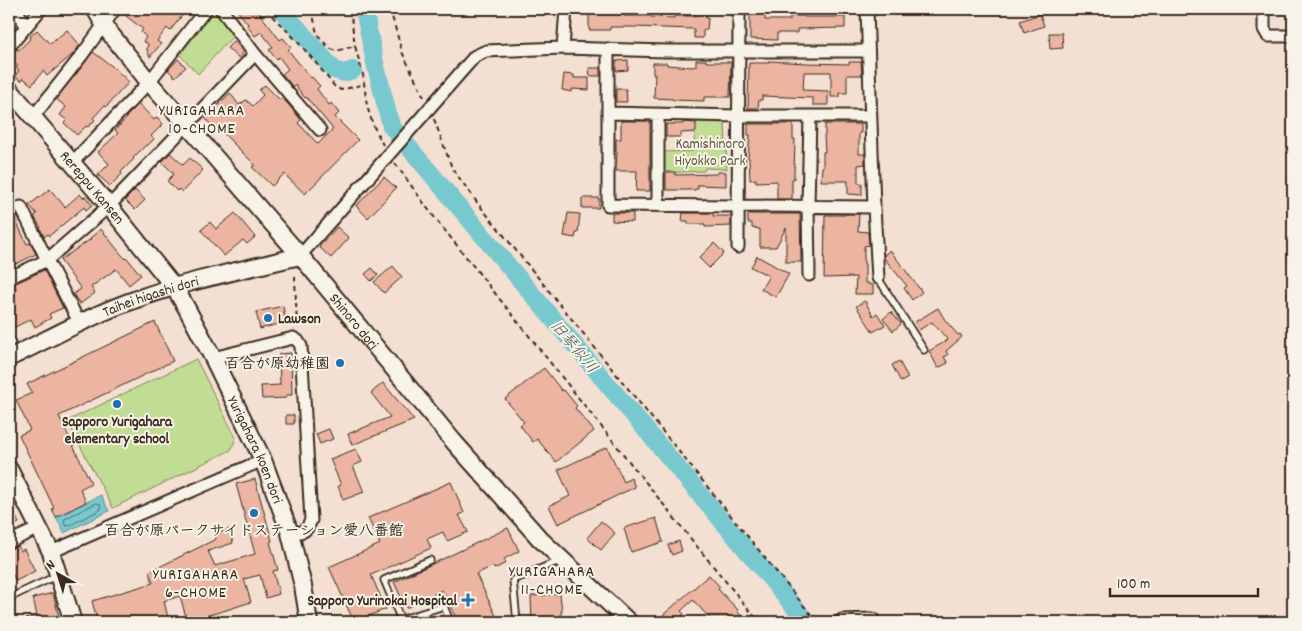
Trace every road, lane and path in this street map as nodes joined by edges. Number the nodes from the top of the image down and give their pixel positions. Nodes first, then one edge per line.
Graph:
1 (16, 9) edge
2 (40, 9) edge
3 (95, 9) edge
4 (115, 9) edge
5 (206, 9) edge
6 (221, 9) edge
7 (266, 9) edge
8 (312, 9) edge
9 (350, 9) edge
10 (390, 9) edge
11 (566, 9) edge
12 (739, 9) edge
13 (867, 9) edge
14 (1264, 9) edge
15 (104, 24) junction
16 (26, 26) junction
17 (1293, 36) edge
18 (355, 46) junction
19 (9, 47) edge
20 (563, 48) junction
21 (608, 49) junction
22 (868, 50) junction
23 (739, 51) junction
24 (255, 54) junction
25 (149, 82) junction
26 (364, 84) junction
27 (9, 89) edge
28 (426, 102) dead end
29 (608, 113) junction
30 (658, 114) junction
31 (428, 115) junction
32 (738, 116) junction
33 (810, 116) junction
34 (870, 116) junction
35 (33, 117) junction
36 (187, 124) junction
37 (320, 130) dead end
38 (389, 149) junction
39 (393, 161) dead end
40 (72, 163) junction
41 (658, 205) junction
42 (109, 206) junction
43 (21, 207) dead end
44 (739, 207) junction
45 (808, 207) junction
46 (874, 207) junction
47 (738, 247) dead end
48 (300, 256) junction
49 (47, 260) junction
50 (809, 274) dead end
51 (295, 276) dead end
52 (9, 278) edge
53 (878, 278) joint
54 (174, 287) junction
55 (80, 324) junction
56 (298, 340) junction
57 (924, 350) dead end
58 (9, 358) edge
59 (213, 358) junction
60 (263, 460) junction
61 (9, 469) edge
62 (39, 528) junction
63 (290, 533) junction
64 (9, 542) edge
65 (50, 552) junction
66 (430, 560) dead end
67 (562, 560) junction
68 (58, 575) junction
69 (9, 598) edge
70 (873, 619) dead end
71 (401, 620) junction
72 (73, 622) edge
73 (309, 622) edge
74 (393, 622) edge
75 (450, 622) edge
76 (517, 622) edge
77 (629, 622) edge
78 (759, 622) edge
79 (817, 622) edge
80 (839, 622) edge

1 - 16 street
2 - 16 street
3 - 15 street, Shinoro dori
4 - 15 street
5 - 25 street
6 - 24 street
7 - 26 path
8 - 18 path
9 - 18 path
10 - 28 path
11 - 20 street
12 - 23 street
13 - 22 street
14 - 17 street
15 - 25 street, Shinoro dori
15 - 35 street
16 - 19 street
18 - 26 path
20 - 21 street
20 - 31 street
21 - 23 street
21 - 29 street
22 - 23 street
22 - 34 street
23 - 32 street
24 - 36 street
24 - 37 street
25 - 36 street, Shinoro dori
25 - 40 street
26 - 38 path
27 - 35 street, Rereppu Kansen
29 - 30 street
29 - 41 street
30 - 32 street
30 - 41 street
31 - 38 street
31 - 79 path
32 - 33 street
32 - 44 street
33 - 34 street
33 - 45 street
34 - 46 street
35 - 40 street, Rereppu Kansen
36 - 42 street
36 - 48 street, Shinoro dori
38 - 48 street
39 - 78 path
40 - 42 street, Rereppu Kansen
41 - 44 street
42 - 49 street
42 - 54 street, Rereppu Kansen
43 - 49 street
44 - 45 street
44 - 47 street
45 - 46 street
45 - 50 street
46 - 53 street
48 - 54 street, Taihei higashi dori
48 - 67 street, Shinoro dori
49 - 52 street
49 - 55 street
51 - 56 path
53 - 57 lane
54 - 55 street, Taihei higashi dori
54 - 59 street, Yurigahara koen dori
55 - 58 street, Taihei higashi dori
56 - 59 street
56 - 63 street
59 - 60 street, Yurigahara koen dori
60 - 63 street, Yurigahara koen dori
60 - 65 street
61 - 62 street
62 - 64 street
62 - 65 street
63 - 73 street, Yurigahara koen dori
65 - 68 street
66 - 71 lane
67 - 76 lane
67 - 77 street, Shinoro dori
68 - 69 lane
68 - 72 street
70 - 80 street
71 - 74 lane
71 - 75 lane

